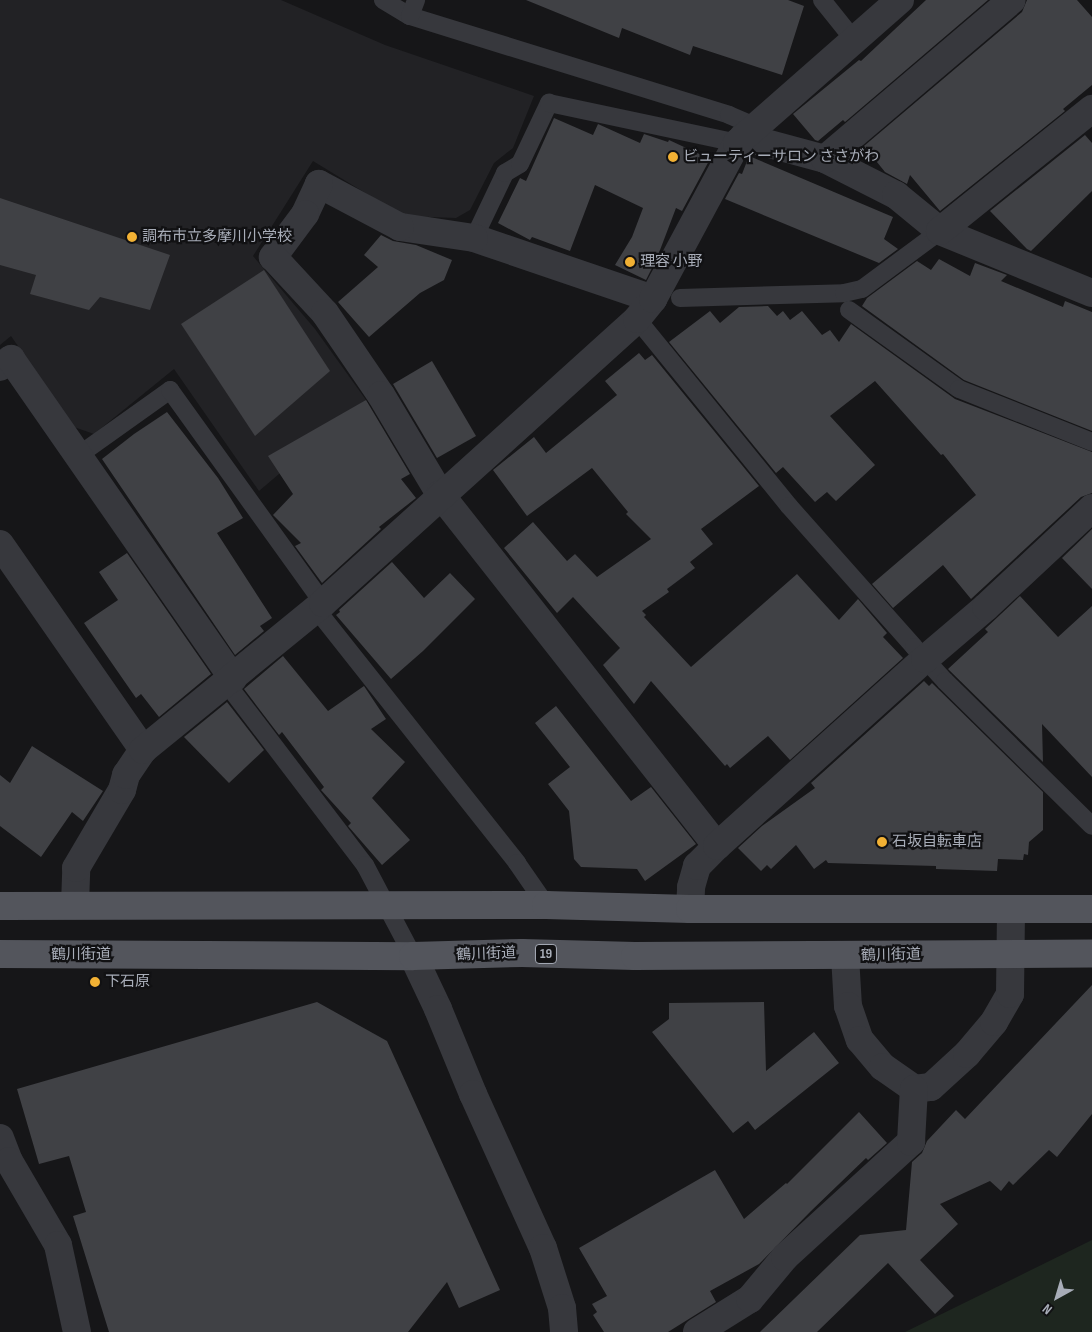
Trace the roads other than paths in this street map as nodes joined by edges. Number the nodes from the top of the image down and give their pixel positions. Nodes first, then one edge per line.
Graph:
1 (383, 0) edge
2 (822, 0) edge
3 (900, 0) edge
4 (1012, 0) edge
5 (413, 8) edge
6 (854, 40) junction
7 (1092, 109) edge
8 (745, 135) junction
9 (825, 159) junction
10 (940, 231) junction
11 (474, 238) junction
12 (1092, 293) edge
13 (680, 298) dead end
14 (645, 309) junction
15 (849, 310) dead end
16 (0, 367) edge
17 (1092, 442) edge
18 (79, 455) junction
19 (440, 494) junction
20 (1092, 508) edge
21 (0, 544) edge
22 (320, 606) junction
23 (925, 659) junction
24 (230, 681) junction
25 (144, 750) junction
26 (1092, 826) edge
27 (717, 846) junction
28 (75, 905) junction
29 (546, 905) junction
30 (0, 906) edge
31 (386, 906) junction
32 (690, 908) junction
33 (1092, 909) edge
34 (1011, 910) junction
35 (0, 954) edge
36 (1010, 954) junction
37 (1092, 954) edge
38 (413, 956) junction
39 (845, 956) junction
40 (914, 1089) junction
41 (0, 1138) edge
42 (78, 1332) edge
43 (564, 1332) edge
44 (697, 1332) edge

1 - 5 lane
2 - 6 lane
3 - 6 street
4 - 9 street
5 - 8 lane
6 - 8 street
7 - 10 street
8 - 9 street
8 - 11 lane
8 - 14 street
9 - 10 street
10 - 12 street
10 - 13 lane
11 - 14 street
11 - 19 street
14 - 19 street
14 - 23 lane
15 - 17 lane
16 - 18 street
18 - 22 lane
18 - 24 street
19 - 22 street
19 - 27 street
20 - 23 street
21 - 25 street
22 - 24 street
22 - 29 lane
23 - 26 lane
23 - 27 street
24 - 25 street
24 - 31 lane
25 - 28 street
27 - 32 street
28 - 30 main road
28 - 31 main road
29 - 31 main road
29 - 32 main road
31 - 38 lane
32 - 34 main road
33 - 34 main road
34 - 36 street
35 - 38 main road, 鶴川街道 / 19
36 - 37 main road, 鶴川街道 / 19
36 - 39 main road, 鶴川街道 / 19
36 - 40 street
38 - 39 main road, 鶴川街道 / 19
38 - 43 street
39 - 40 street
40 - 44 street
41 - 42 street

